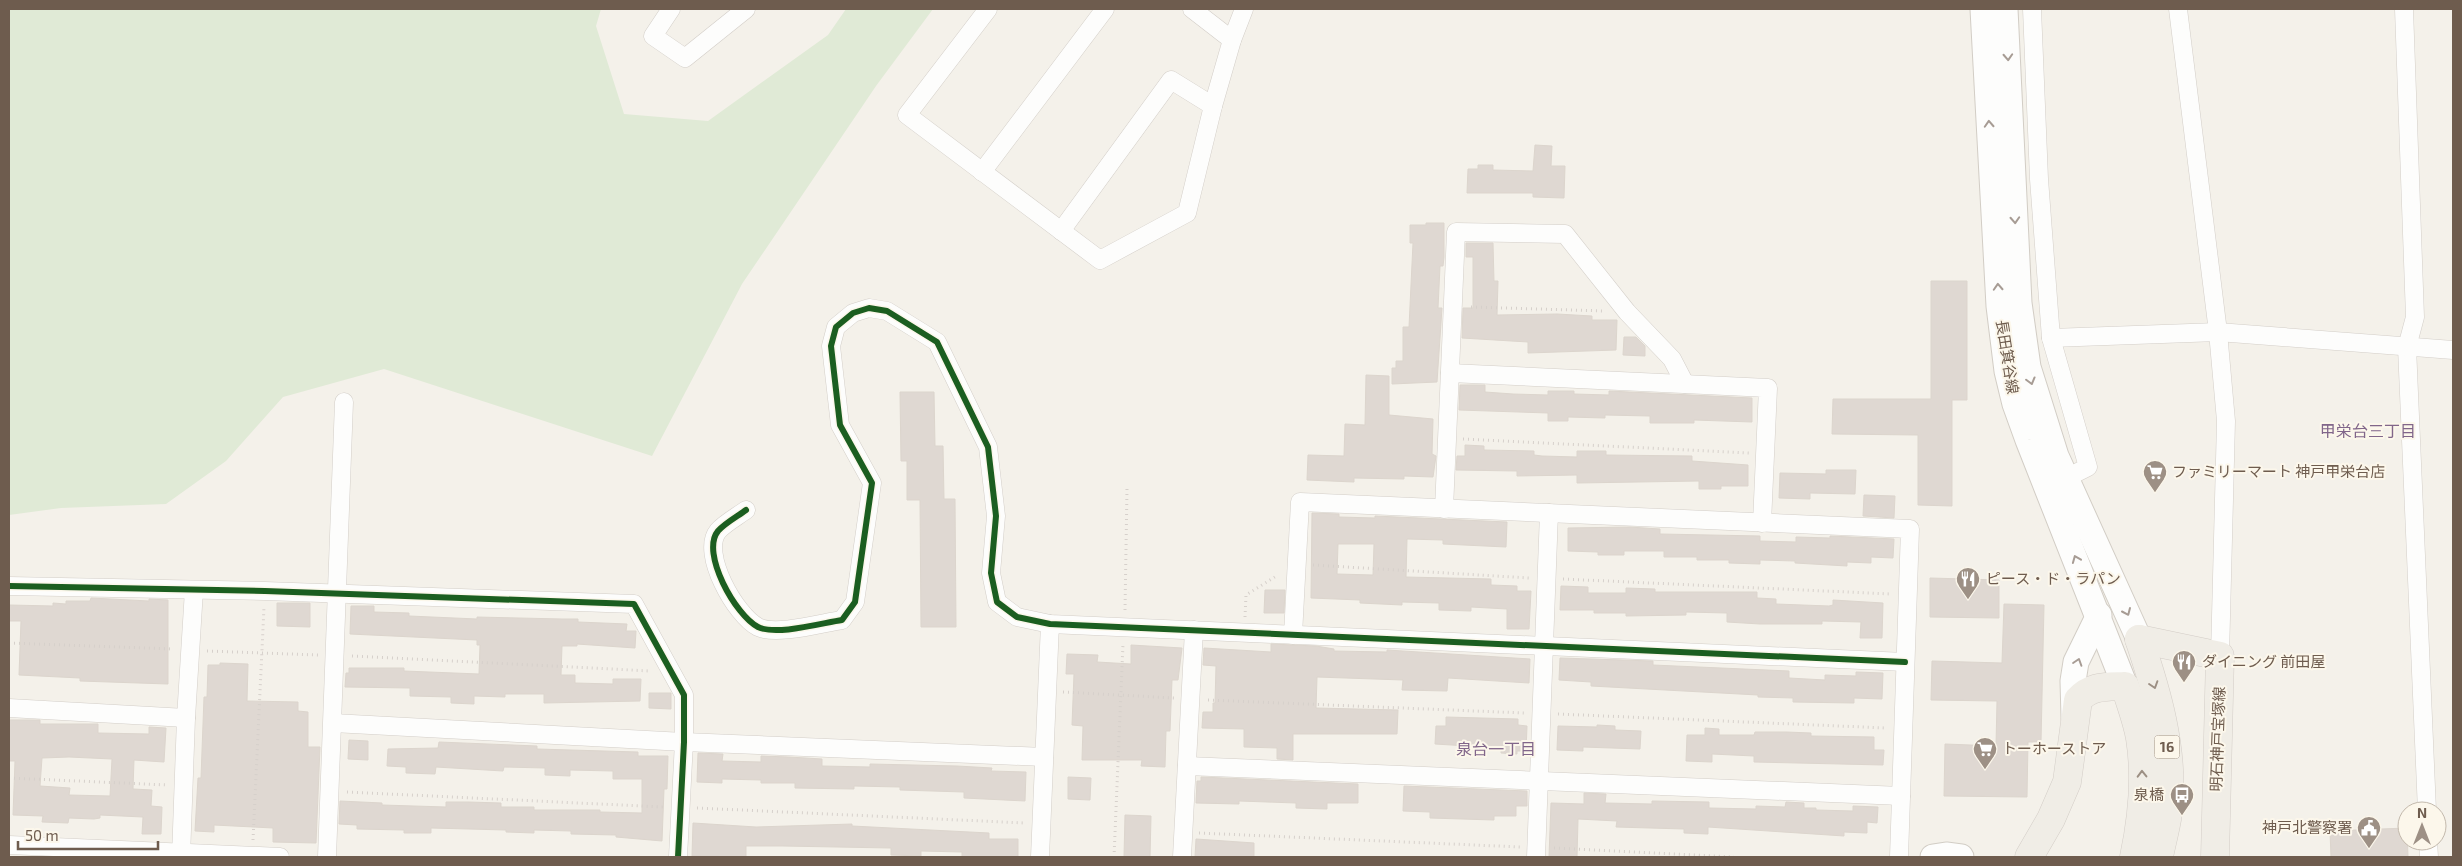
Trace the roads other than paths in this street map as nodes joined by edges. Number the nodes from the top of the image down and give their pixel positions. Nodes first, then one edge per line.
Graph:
1 (671, 9) edge
2 (746, 9) edge
3 (988, 9) edge
4 (1104, 9) edge
5 (1192, 9) edge
6 (1244, 9) edge
7 (1983, 9) edge
8 (2006, 9) edge
9 (2032, 9) edge
10 (2178, 9) edge
11 (2404, 9) edge
12 (1232, 40) junction
13 (1212, 106) junction
14 (982, 172) junction
15 (1061, 231) junction
16 (2218, 332) junction
17 (2051, 338) junction
18 (2407, 347) junction
19 (2453, 350) edge
20 (1450, 373) junction
21 (1685, 384) junction
22 (344, 402) dead end
23 (2066, 478) junction
24 (1444, 509) junction
25 (746, 510) dead end
26 (1550, 513) junction
27 (1762, 523) junction
28 (9, 586) edge
29 (194, 590) junction
30 (337, 593) junction
31 (2099, 615) junction
32 (1050, 624) junction
33 (1194, 630) junction
34 (1293, 635) junction
35 (2139, 639) junction
36 (1544, 646) junction
37 (2220, 656) junction
38 (1905, 662) junction
39 (2125, 686) junction
40 (9, 708) edge
41 (186, 718) junction
42 (332, 723) junction
43 (2074, 728) junction
44 (684, 742) junction
45 (1044, 757) junction
46 (1187, 766) junction
47 (1539, 781) junction
48 (1901, 796) junction
49 (2427, 801) edge
50 (9, 845) edge
51 (1536, 852) edge
52 (181, 855) edge
53 (253, 856) edge
54 (280, 857) edge
55 (327, 857) edge
56 (678, 857) edge
57 (1040, 857) edge
58 (1182, 857) edge
59 (1899, 857) edge
60 (1933, 857) edge
61 (1962, 857) edge
62 (2029, 857) edge
63 (2134, 857) edge
64 (2159, 857) edge
65 (2215, 857) edge

1 - 2 street
3 - 14 street
4 - 14 street
5 - 12 street
6 - 12 street
31 -> 7 street, 長田箕谷線
8 -> 23 street, 長田箕谷線
9 - 17 street
10 - 16 street
11 - 18 street
12 - 13 street
13 - 15 street
13 - 15 street
14 - 15 street
16 - 17 street
16 - 18 street
16 - 37 street
17 - 23 street
18 - 19 street
18 - 49 street
20 - 21 street
20 - 21 street
20 - 24 street
21 - 27 street
22 - 30 street
23 -> 35 street, 長田箕谷線
24 - 26 street
24 - 34 street
25 - 32 street
26 - 27 street
26 - 36 street
27 - 38 street
28 - 29 street
29 - 30 street
29 - 41 street
30 - 42 street
30 - 44 street
31 - 39 street, 長田箕谷線
43 -> 31 street
32 - 33 street
32 - 45 street
33 - 34 street
33 - 46 street
34 - 36 street
35 - 37 main road
35 -> 64 main road, 16
36 - 38 street
36 - 47 street
37 - 65 main road, 明石神戸宝塚線
38 - 48 street
39 - 43 main road
63 -> 39 main road, 16
40 - 41 street
41 - 52 street
42 - 44 street
42 - 55 street
43 - 62 main road
44 - 45 street
44 - 56 street
45 - 57 street
46 - 47 street
46 - 58 street
47 - 48 street
47 - 51 street
48 - 59 street
50 - 52 street
52 - 53 street
53 - 54 street
60 - 61 street

